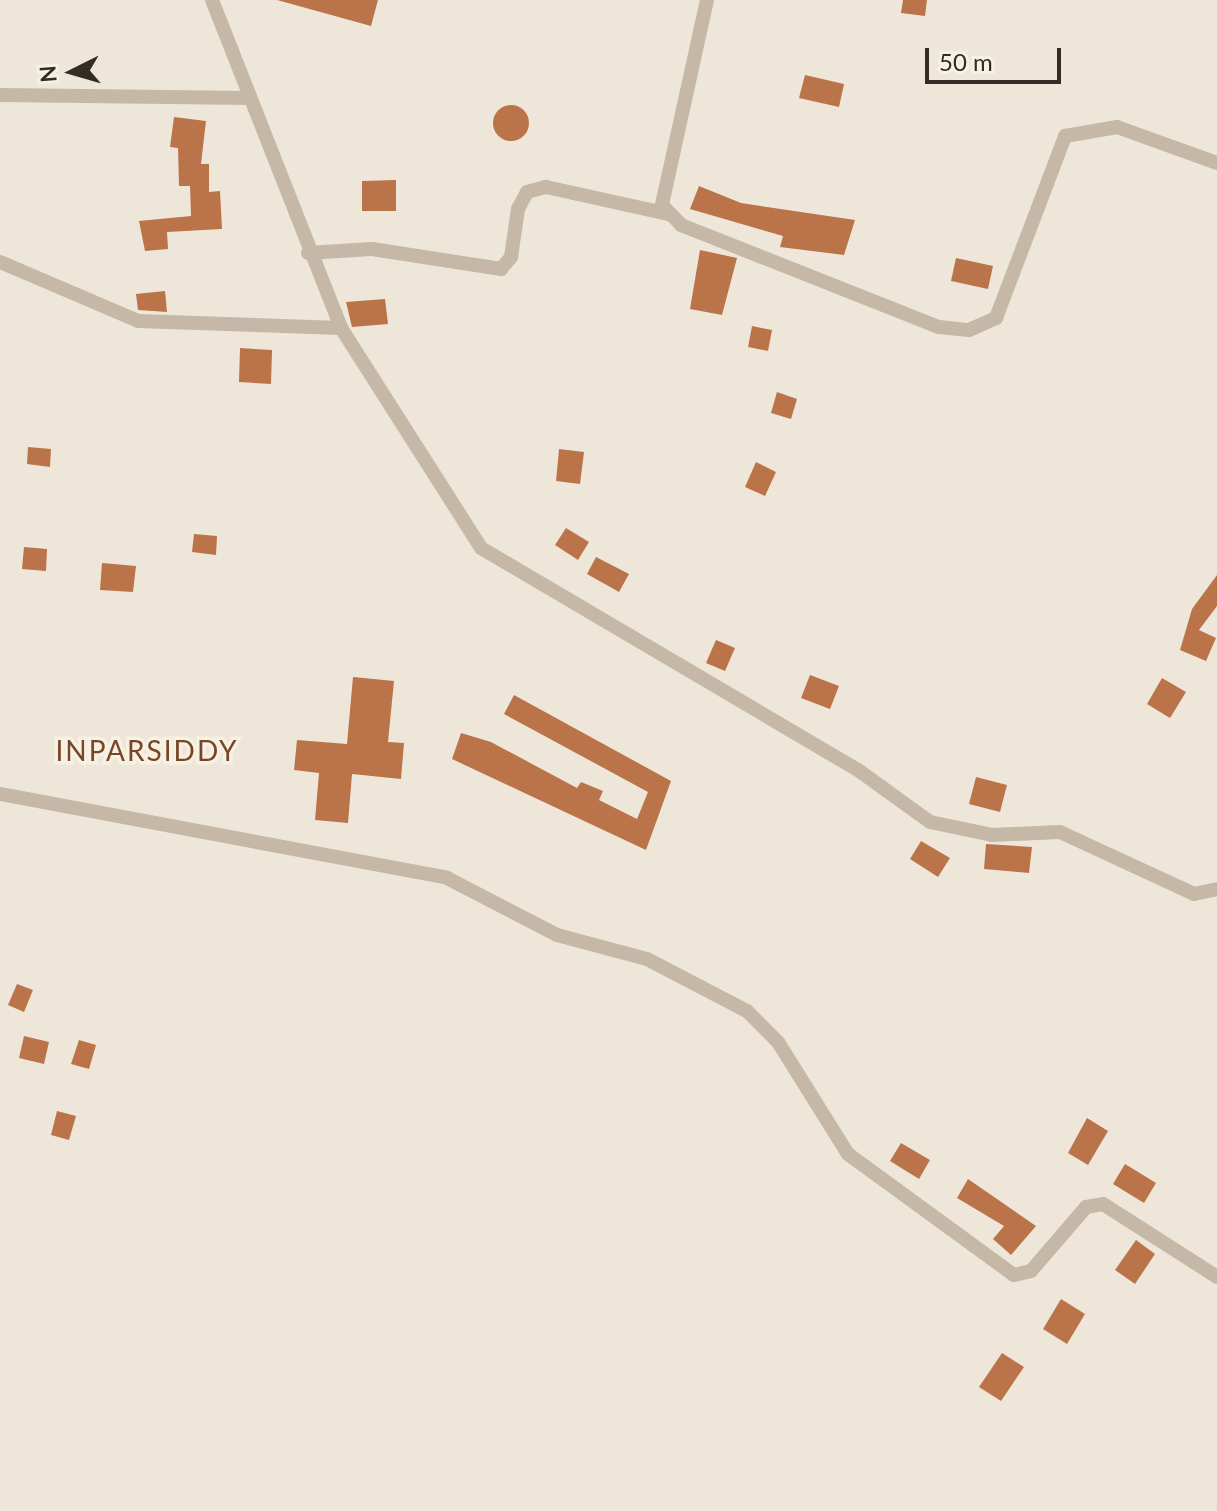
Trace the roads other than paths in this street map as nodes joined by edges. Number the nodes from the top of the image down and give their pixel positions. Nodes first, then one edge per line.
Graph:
1 (212, 0) edge
2 (707, 0) edge
3 (0, 95) edge
4 (250, 98) junction
5 (1217, 163) edge
6 (669, 214) junction
7 (308, 253) junction
8 (0, 262) edge
9 (341, 328) junction
10 (0, 794) edge
11 (1217, 889) edge
12 (1217, 1277) edge

1 - 4 street
2 - 6 street
3 - 4 street
4 - 7 street
5 - 6 street
6 - 7 street
7 - 9 street
8 - 9 street
9 - 11 street
10 - 12 street

